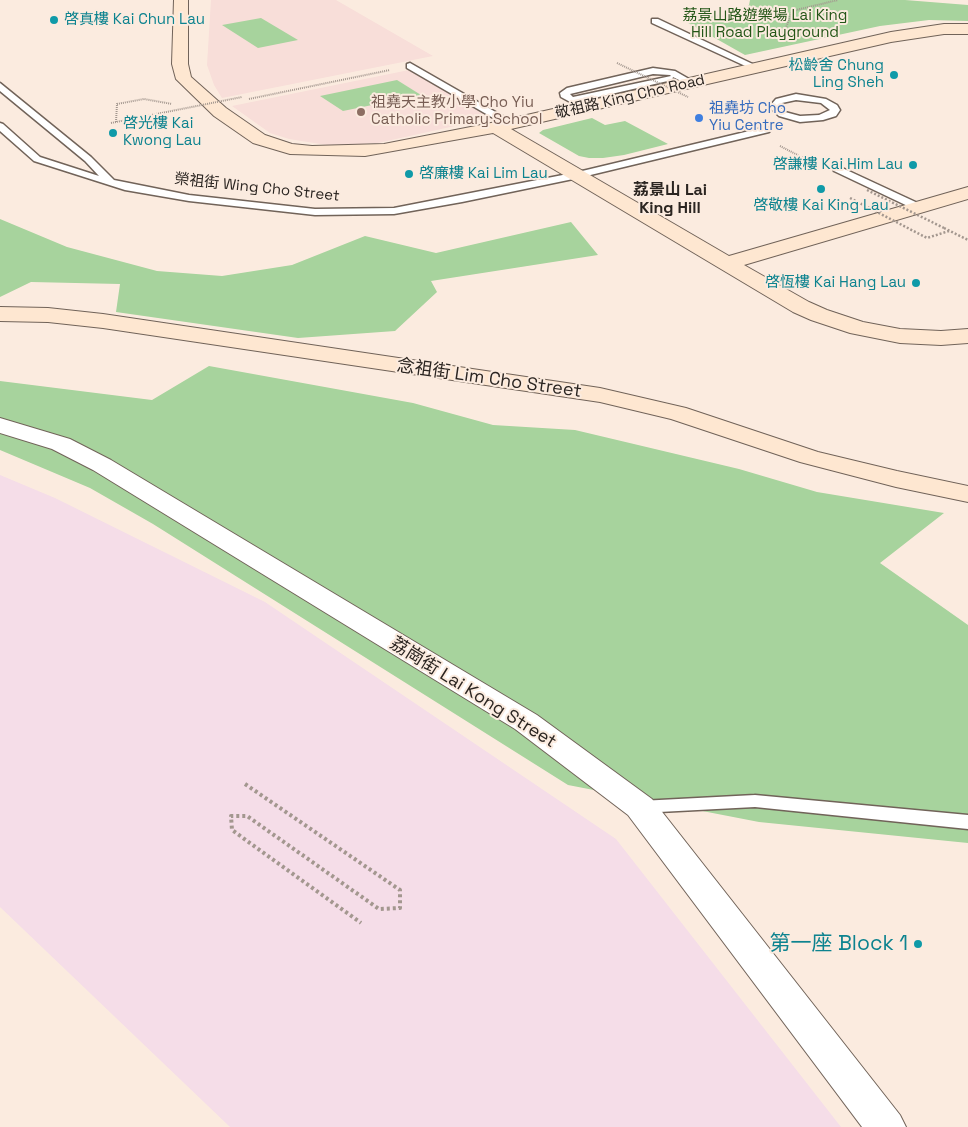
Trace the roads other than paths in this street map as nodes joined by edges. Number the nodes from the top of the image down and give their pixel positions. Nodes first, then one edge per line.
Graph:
1 (181, 0) edge
2 (655, 21) dead end
3 (968, 28) edge
4 (410, 66) road end
5 (757, 68) junction
6 (686, 85) junction
7 (0, 86) edge
8 (579, 104) junction
9 (810, 119) junction
10 (789, 124) dead end
11 (0, 126) edge
12 (503, 126) junction
13 (766, 130) dead end
14 (838, 169) dead end
15 (578, 175) junction
16 (112, 183) junction
17 (968, 193) edge
18 (918, 207) junction
19 (726, 263) junction
20 (0, 314) edge
21 (968, 336) edge
22 (0, 425) edge
23 (968, 494) edge
24 (640, 807) junction
25 (968, 822) edge
26 (886, 1127) edge

1 - 12 street, 敬祖路 King Cho Road
2 - 5 lane
3 - 5 street, 敬祖路 King Cho Road
4 - 12 lane
5 - 6 street, 敬祖路 King Cho Road
6 - 8 street, 敬祖路 King Cho Road
6 - 8 lane
7 - 16 lane
8 - 12 street, 敬祖路 King Cho Road
9 - 9 lane
9 - 10 lane
11 - 16 lane, 榮祖街 Wing Cho Street
12 - 15 street
13 - 15 lane, 榮祖街 Wing Cho Street
14 - 18 lane
15 - 16 lane, 榮祖街 Wing Cho Street
15 - 19 street
17 - 18 street
18 - 19 street
19 - 21 street
20 - 23 street, 念祖街 Lim Cho Street
22 - 24 street, 荔崗街 Lai Kong Street
24 - 25 lane
24 - 26 street, 荔崗街 Lai Kong Street

